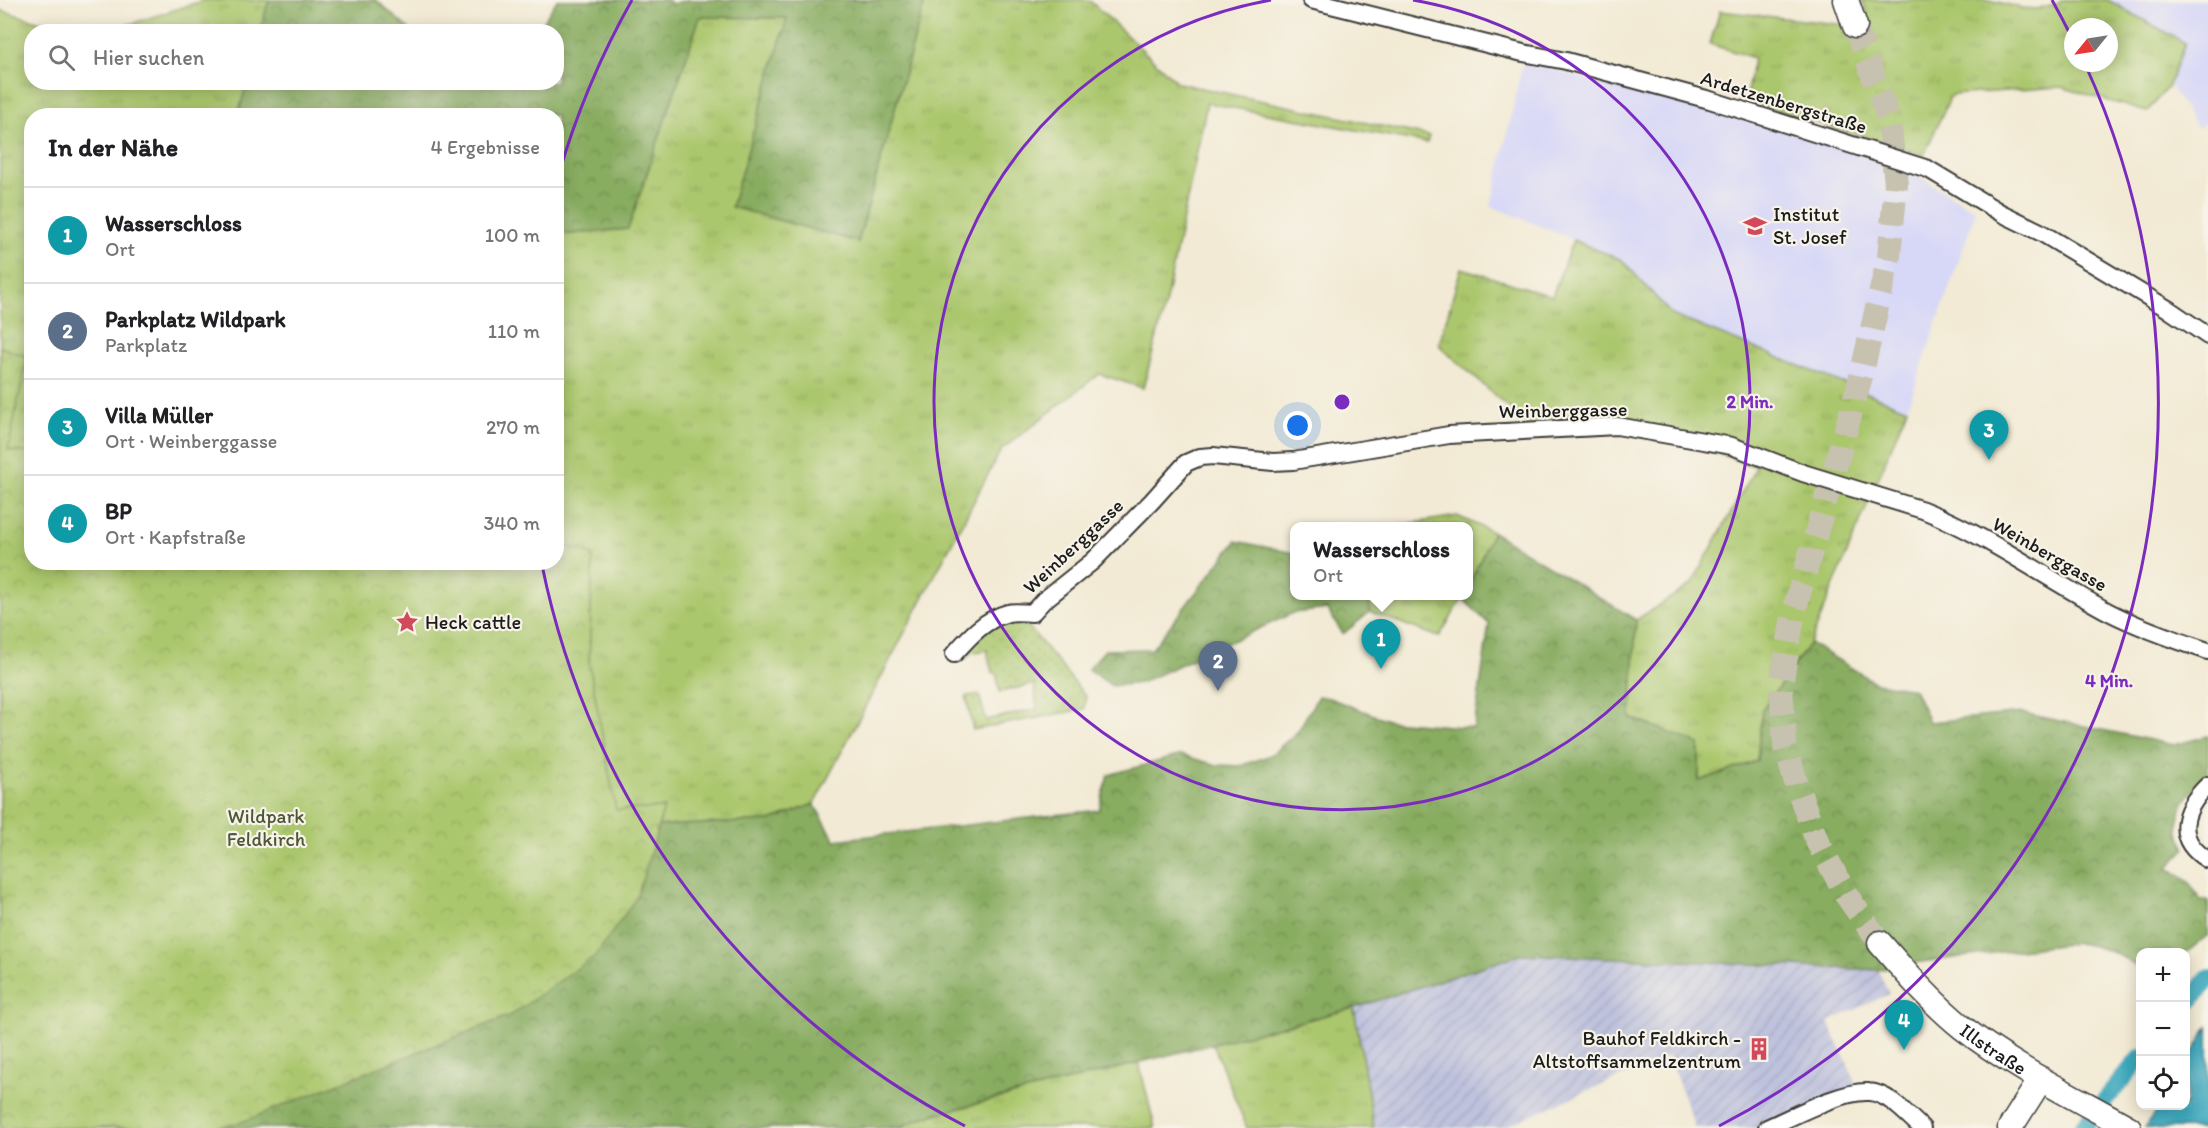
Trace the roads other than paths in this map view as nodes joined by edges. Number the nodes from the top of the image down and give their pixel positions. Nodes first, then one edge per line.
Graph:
1 (1311, 0) edge
2 (1846, 0) edge
3 (1855, 26) tunnel mouth
4 (2208, 336) edge
5 (2208, 651) edge
6 (954, 654) dead end
7 (2208, 785) edge
8 (2202, 856) edge
9 (1880, 943) tunnel mouth
10 (2041, 1079) junction
11 (1767, 1128) edge
12 (1922, 1128) edge
13 (2010, 1128) edge
14 (2129, 1128) edge

1 - 4 street, Ardetzenbergstraße
2 - 3 main road
5 - 6 street, Weinberggasse
7 - 8 street
9 - 10 main road, Illstraße
10 - 13 main road
10 - 14 main road, Illstraße
11 - 12 street

